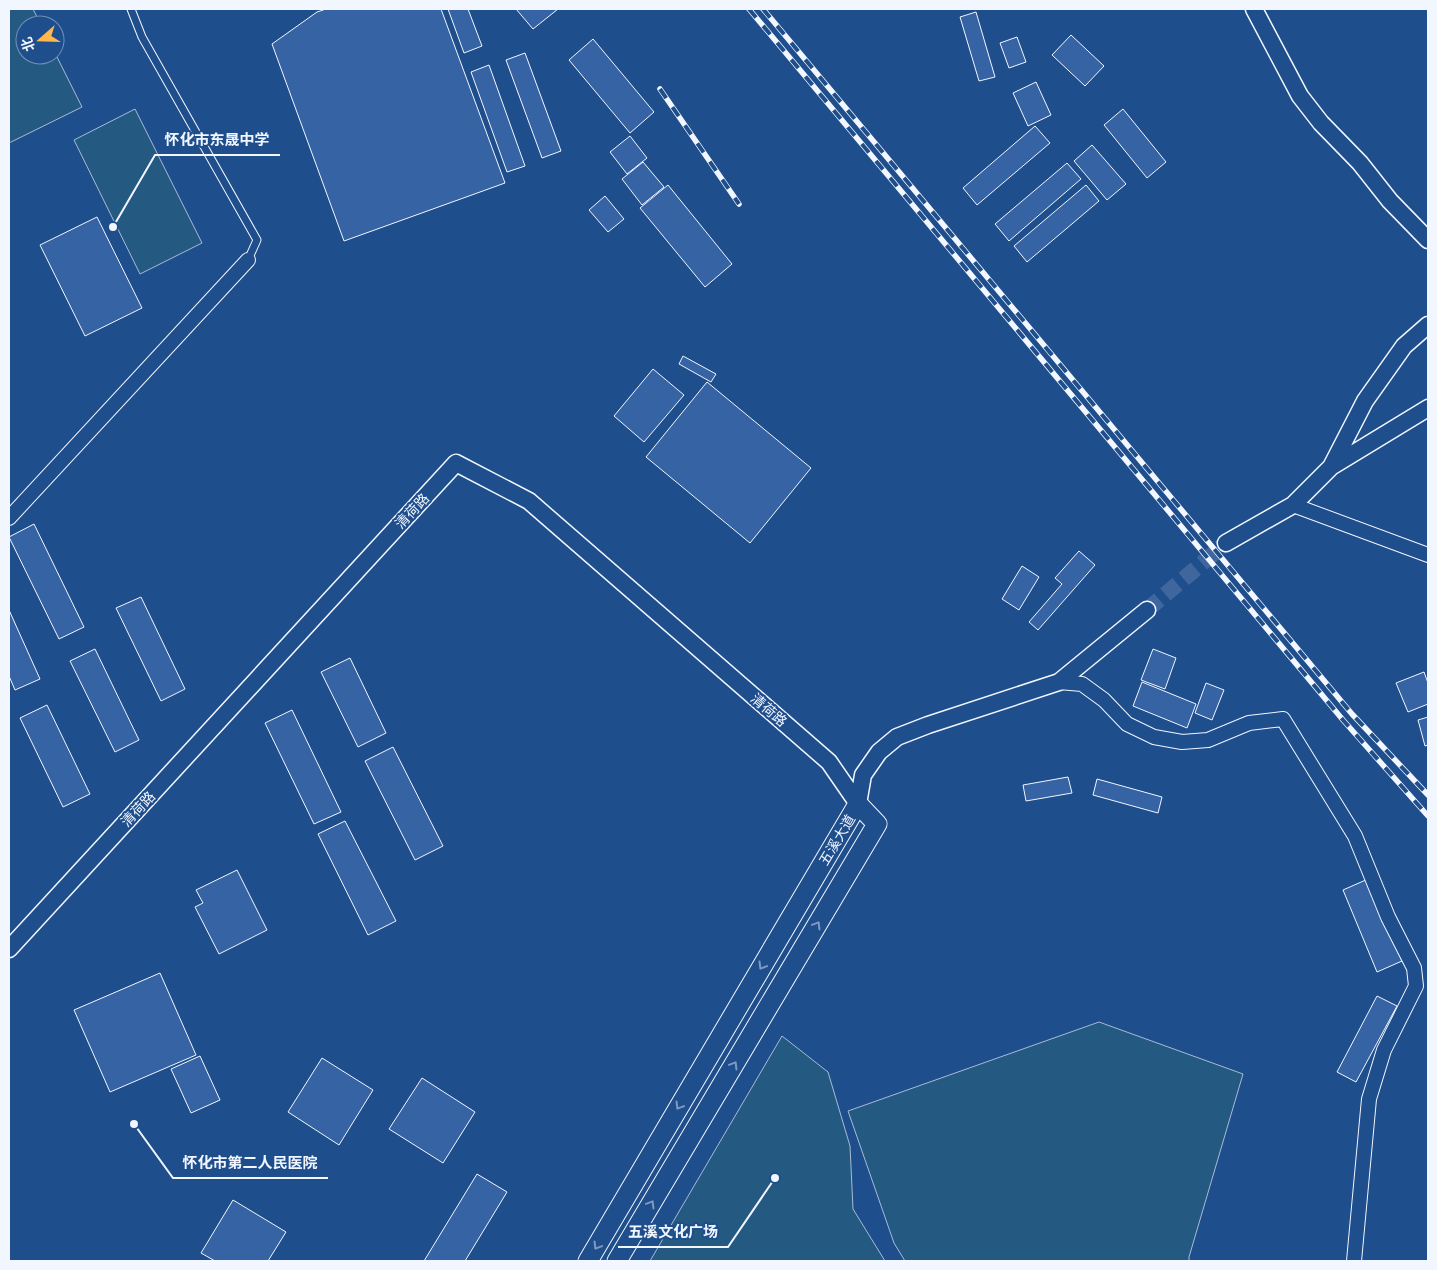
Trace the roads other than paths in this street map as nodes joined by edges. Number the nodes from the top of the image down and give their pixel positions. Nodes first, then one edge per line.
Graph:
1 (131, 9) edge
2 (1254, 9) edge
3 (1428, 240) edge
4 (248, 260) joint
5 (1428, 325) edge
6 (1428, 408) edge
7 (1330, 467) junction
8 (1293, 505) junction
9 (9, 518) edge
10 (1226, 543) tunnel mouth
11 (1428, 555) edge
12 (1147, 610) tunnel mouth
13 (1059, 682) junction
14 (858, 804) junction
15 (9, 949) edge
16 (588, 1261) edge
17 (617, 1261) edge
18 (1354, 1261) edge

1 - 4 lane
2 - 3 street
4 - 9 street
5 - 7 street
6 - 7 street
7 - 8 street
8 - 10 street
8 - 11 street
12 - 13 street
13 - 14 street
13 - 18 street
14 - 15 street, 清荷路
14 -> 16 main road, 五溪大道
17 -> 14 main road, 五溪大道

